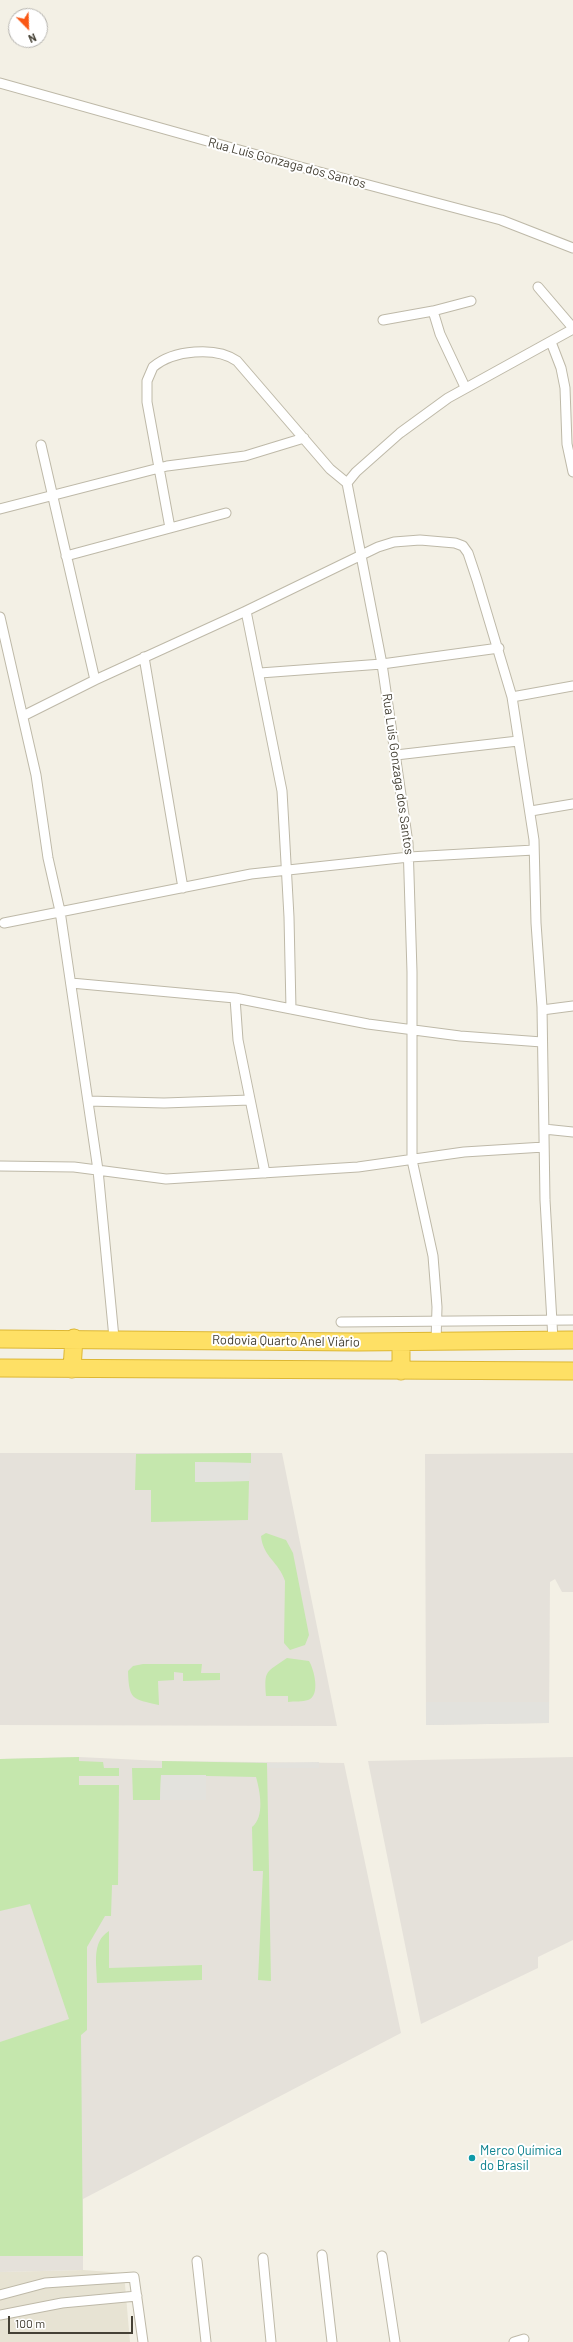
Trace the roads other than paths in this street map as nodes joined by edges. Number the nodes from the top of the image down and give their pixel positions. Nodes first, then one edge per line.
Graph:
1 (0, 82) edge
2 (573, 248) edge
3 (538, 287) dead end
4 (471, 301) dead end
5 (433, 311) junction
6 (383, 320) dead end
7 (573, 328) edge
8 (551, 342) junction
9 (465, 387) junction
10 (304, 438) junction
11 (41, 445) dead end
12 (158, 468) junction
13 (573, 472) edge
14 (347, 482) junction
15 (53, 496) junction
16 (0, 509) edge
17 (226, 513) dead end
18 (170, 528) junction
19 (360, 555) junction
20 (66, 556) junction
21 (246, 611) junction
22 (0, 617) edge
23 (499, 648) junction
24 (144, 657) junction
25 (382, 664) junction
26 (260, 673) junction
27 (95, 680) junction
28 (573, 686) edge
29 (512, 697) junction
30 (24, 716) junction
31 (518, 741) junction
32 (396, 754) junction
33 (573, 804) edge
34 (531, 811) junction
35 (534, 850) junction
36 (409, 857) junction
37 (287, 870) junction
38 (183, 888) junction
39 (60, 911) junction
40 (4, 923) dead end
41 (71, 983) junction
42 (235, 998) junction
43 (573, 1006) edge
44 (291, 1008) junction
45 (542, 1010) junction
46 (411, 1030) junction
47 (542, 1042) junction
48 (250, 1100) junction
49 (88, 1101) junction
50 (544, 1129) junction
51 (573, 1132) edge
52 (544, 1146) junction
53 (412, 1160) junction
54 (0, 1166) edge
55 (98, 1170) junction
56 (265, 1173) junction
57 (552, 1320) junction
58 (573, 1320) edge
59 (438, 1321) junction
60 (341, 1322) dead end
61 (74, 1338) junction
62 (114, 1338) junction
63 (0, 1339) edge
64 (553, 1340) junction
65 (573, 1340) edge
66 (401, 1342) junction
67 (436, 1342) junction
68 (0, 1368) edge
69 (72, 1369) junction
70 (401, 1371) junction
71 (573, 1371) edge
72 (322, 2254) dead end
73 (382, 2256) dead end
74 (262, 2258) dead end
75 (197, 2261) dead end
76 (122, 2279) junction
77 (0, 2294) edge
78 (123, 2296) junction
79 (137, 2296) junction
80 (0, 2315) edge
81 (524, 2339) dead end
82 (143, 2342) edge
83 (206, 2342) edge
84 (271, 2342) edge
85 (332, 2342) edge
86 (395, 2342) edge
87 (514, 2342) edge

1 - 2 street, Rua Luís Gonzaga dos Santos
3 - 7 street
4 - 5 street
5 - 6 street
5 - 9 street
7 - 8 street
8 - 9 street
8 - 13 street
9 - 14 street
10 - 12 street
10 - 12 street
10 - 14 street
11 - 15 street
12 - 15 street
12 - 18 street
14 - 19 street, Rua Luís Gonzaga dos Santos
15 - 16 street
15 - 20 street
17 - 18 street
18 - 20 street
19 - 21 street
19 - 23 street
19 - 25 street, Rua Luís Gonzaga dos Santos
20 - 27 street
21 - 24 street
21 - 26 street
22 - 30 street
23 - 25 street
23 - 29 street
24 - 27 street
24 - 38 street
25 - 26 street
25 - 32 street, Rua Luís Gonzaga dos Santos
26 - 37 street
27 - 30 street
28 - 29 street
29 - 31 street
30 - 39 street
31 - 32 street
31 - 34 street
32 - 36 street, Rua Luís Gonzaga dos Santos
33 - 34 street
34 - 35 street
35 - 36 street
35 - 45 street
36 - 37 street
36 - 46 street, Rua Luís Gonzaga dos Santos
37 - 38 street
37 - 44 street
38 - 39 street
39 - 40 street
39 - 41 street
41 - 42 street
41 - 49 street
42 - 44 street
42 - 48 street
43 - 45 street
44 - 46 street
45 - 47 street
46 - 47 street
46 - 53 street, Rua Luís Gonzaga dos Santos
47 - 50 street
48 - 49 street
48 - 56 street
49 - 55 street
50 - 51 street
50 - 52 street
52 - 53 street
52 - 57 street
53 - 56 street
53 - 59 street, Rua Luís Gonzaga dos Santos
54 - 55 street
55 - 56 street
55 - 62 street
57 - 58 street
57 - 59 street
57 - 64 street
59 - 60 street
59 - 67 street, Rua Luís Gonzaga dos Santos
61 - 62 highway, Rodovia Quarto Anel Viário
61 - 63 highway, Rodovia Quarto Anel Viário
61 - 69 highway
62 - 66 highway, Rodovia Quarto Anel Viário
64 - 65 highway, Rodovia Quarto Anel Viário
64 - 67 highway, Rodovia Quarto Anel Viário
66 - 67 highway, Rodovia Quarto Anel Viário
66 - 70 highway
68 - 69 highway
69 - 70 highway
70 - 71 highway
72 - 85 street
73 - 86 street
74 - 84 street
75 - 83 street
76 - 77 street
76 - 78 street
76 - 79 street
78 - 79 street
78 - 80 street
79 - 82 street
81 - 87 street

